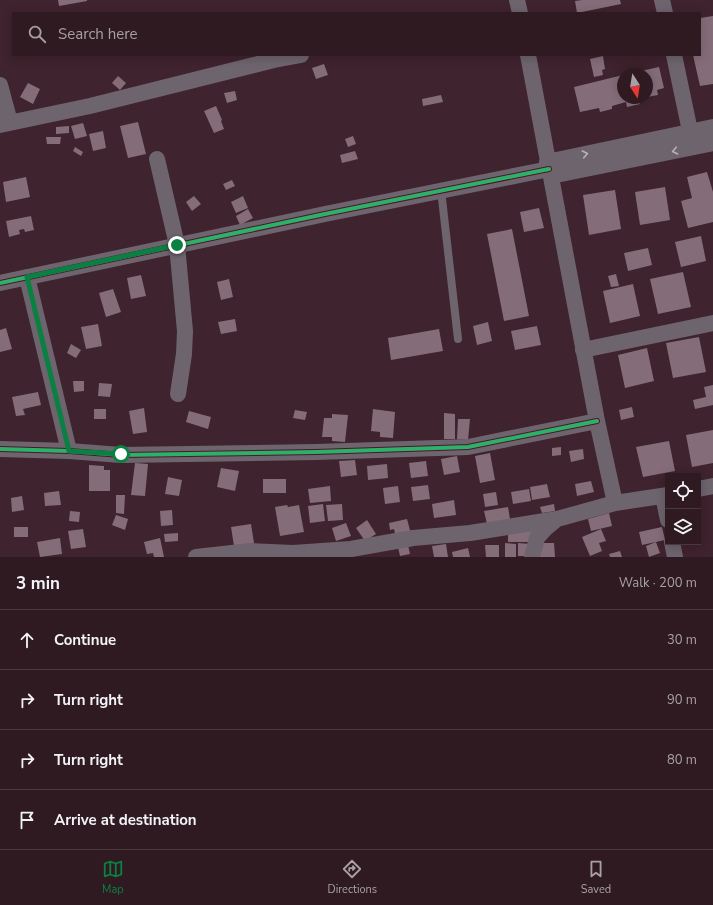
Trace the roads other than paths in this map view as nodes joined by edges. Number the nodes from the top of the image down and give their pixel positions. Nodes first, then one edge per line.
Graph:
1 (662, 0) edge
2 (665, 12) edge
3 (296, 56) edge
4 (528, 56) edge
5 (674, 56) edge
6 (0, 85) edge
7 (5, 123) edge
8 (713, 127) edge
9 (690, 131) junction
10 (713, 143) edge
11 (157, 159) dead end
12 (549, 169) junction
13 (441, 190) junction
14 (177, 245) junction
15 (27, 277) junction
16 (0, 283) edge
17 (713, 324) edge
18 (458, 339) dead end
19 (583, 350) junction
20 (178, 394) dead end
21 (597, 421) junction
22 (0, 449) edge
23 (69, 451) junction
24 (713, 486) edge
25 (701, 488) edge
26 (665, 495) edge
27 (615, 504) junction
28 (557, 519) junction
29 (673, 545) edge
30 (196, 557) edge
31 (532, 557) edge
32 (675, 557) edge

1 - 2 street
3 - 7 street
4 - 12 street
5 - 9 street
6 - 7 street
8 - 9 street
12 -> 9 street
10 -> 12 street
11 - 14 street
12 - 13 street
12 - 19 street
13 - 14 street
13 - 18 lane
14 - 15 street
14 - 20 street
15 - 16 street
15 - 23 street
17 - 19 street
19 - 21 street
21 - 23 street
21 - 27 street
22 - 23 street
24 - 25 street
26 - 27 street
27 - 28 street
28 - 30 street
28 - 31 street
29 - 32 street

